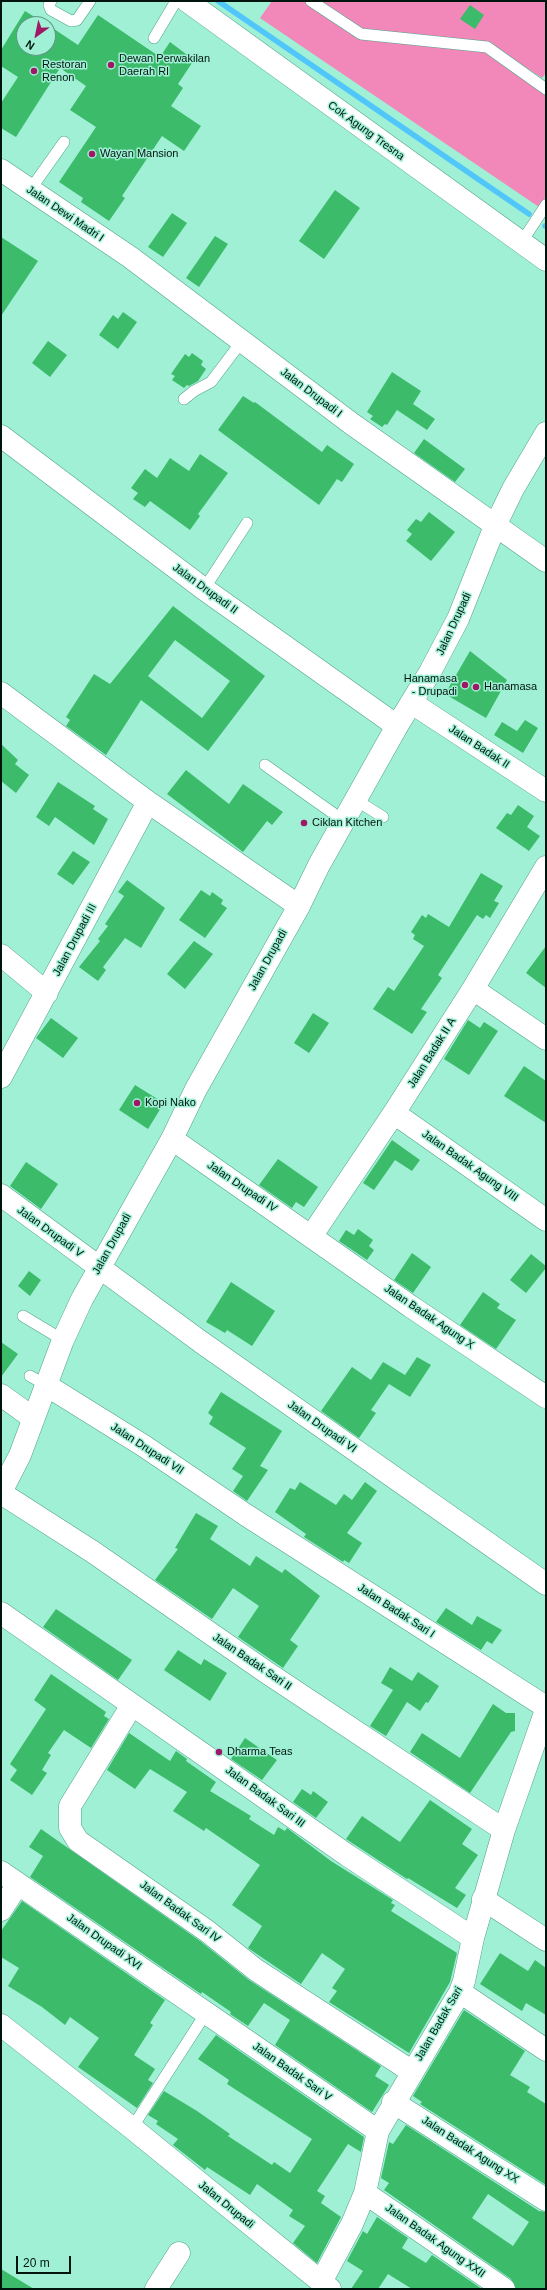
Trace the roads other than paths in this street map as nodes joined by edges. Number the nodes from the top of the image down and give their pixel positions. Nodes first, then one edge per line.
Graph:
1 (50, 1) edge
2 (90, 1) edge
3 (176, 1) edge
4 (187, 1) edge
5 (311, 1) edge
6 (154, 38) dead end
7 (546, 88) edge
8 (64, 142) dead end
9 (1, 170) edge
10 (30, 190) junction
11 (546, 205) edge
12 (521, 243) junction
13 (130, 257) joint
14 (546, 260) edge
15 (242, 341) junction
16 (184, 399) dead end
17 (546, 433) edge
18 (8, 442) edge
19 (247, 523) dead end
20 (495, 526) junction
21 (546, 561) edge
22 (204, 589) junction
23 (1, 693) edge
24 (412, 704) junction
25 (397, 726) junction
26 (265, 765) dead end
27 (546, 791) edge
28 (356, 800) junction
29 (148, 802) junction
30 (383, 817) dead end
31 (344, 821) junction
32 (546, 867) edge
33 (298, 906) junction
34 (1, 955) edge
35 (473, 989) junction
36 (48, 993) junction
37 (546, 1039) edge
38 (1, 1077) edge
39 (394, 1114) junction
40 (172, 1139) junction
41 (1, 1195) edge
42 (546, 1220) edge
43 (312, 1235) junction
44 (99, 1268) junction
45 (23, 1316) dead end
46 (63, 1340) junction
47 (38, 1381) junction
48 (1, 1395) edge
49 (546, 1397) edge
50 (33, 1418) junction
51 (1, 1492) edge
52 (246, 1515) joint
53 (546, 1584) edge
54 (1, 1613) edge
55 (132, 1705) junction
56 (546, 1709) edge
57 (539, 1750) edge
58 (504, 1830) junction
59 (10, 1878) edge
60 (483, 1899) junction
61 (1, 1910) edge
62 (473, 1938) junction
63 (546, 1940) edge
64 (460, 1992) junction
65 (206, 2013) junction
66 (1, 2025) edge
67 (546, 2050) edge
68 (412, 2071) junction
69 (393, 2102) junction
70 (132, 2128) junction
71 (378, 2131) junction
72 (365, 2193) junction
73 (546, 2200) edge
74 (179, 2253) dead end
75 (326, 2285) edge
76 (156, 2289) edge
77 (504, 2289) edge

1 - 2 lane
3 - 6 lane
4 - 12 street, Cok Agung Tresna
5 - 7 lane
8 - 10 lane
9 - 10 street, Jalan Dewi Madri I
10 - 13 street, Jalan Dewi Madri I
11 - 12 lane
12 - 14 street, Cok Agung Tresna
13 - 15 street, Jalan Drupadi I
15 - 16 lane
15 - 20 street, Jalan Drupadi I
17 - 20 street, Jalan Drupadi
18 - 22 street, Jalan Drupadi II
19 - 22 lane
20 - 21 street, Jalan Drupadi I
20 - 24 street, Jalan Drupadi
22 - 25 street, Jalan Drupadi II
23 - 29 street
24 - 25 street, Jalan Drupadi
24 - 27 street, Jalan Badak II
25 - 28 street, Jalan Drupadi
26 - 31 lane
28 - 30 lane
28 - 31 street, Jalan Drupadi
29 - 33 street
29 - 36 street, Jalan Drupadi III
31 - 33 street, Jalan Drupadi
32 - 35 street, Jalan Badak II A
33 - 40 street, Jalan Drupadi
34 - 36 street
35 - 37 street
35 - 39 street, Jalan Badak II A
36 - 38 street, Jalan Drupadi III
39 - 42 street, Jalan Badak Agung VIII
39 - 43 street, Jalan Badak II A
40 - 43 street, Jalan Drupadi IV
40 - 44 street, Jalan Drupadi
41 - 44 street, Jalan Drupadi V
43 - 49 street, Jalan Badak Agung X
44 - 46 street, Jalan Drupadi
44 - 53 street, Jalan Drupadi VI
45 - 46 lane
46 - 47 street, Jalan Drupadi
47 - 50 street, Jalan Drupadi
47 - 52 street, Jalan Drupadi VII
48 - 50 street
50 - 51 street, Jalan Drupadi
51 - 58 street, Jalan Badak Sari II
52 - 56 street, Jalan Badak Sari I
54 - 55 street, Jalan Badak Sari III
55 - 62 street, Jalan Badak Sari III
55 - 68 street, Jalan Badak Sari IV
56 - 57 street, Jalan Badak Sari
57 - 58 street, Jalan Badak Sari
58 - 60 street, Jalan Badak Sari
59 - 61 street
59 - 65 street, Jalan Drupadi XVI
60 - 62 street, Jalan Badak Sari
60 - 63 street
62 - 64 street, Jalan Badak Sari
64 - 67 street
64 - 68 street, Jalan Badak Sari
65 - 70 lane
65 - 71 street, Jalan Badak Sari V
66 - 70 street, Jalan Drupadi
68 - 69 street, Jalan Badak Sari
69 - 71 street, Jalan Badak Sari
69 - 73 street, Jalan Badak Agung XX
70 - 75 street, Jalan Drupadi
71 - 72 street, Jalan Badak Sari
72 - 75 street, Jalan Badak Sari
72 - 77 street, Jalan Badak Agung XXII
74 - 76 street

